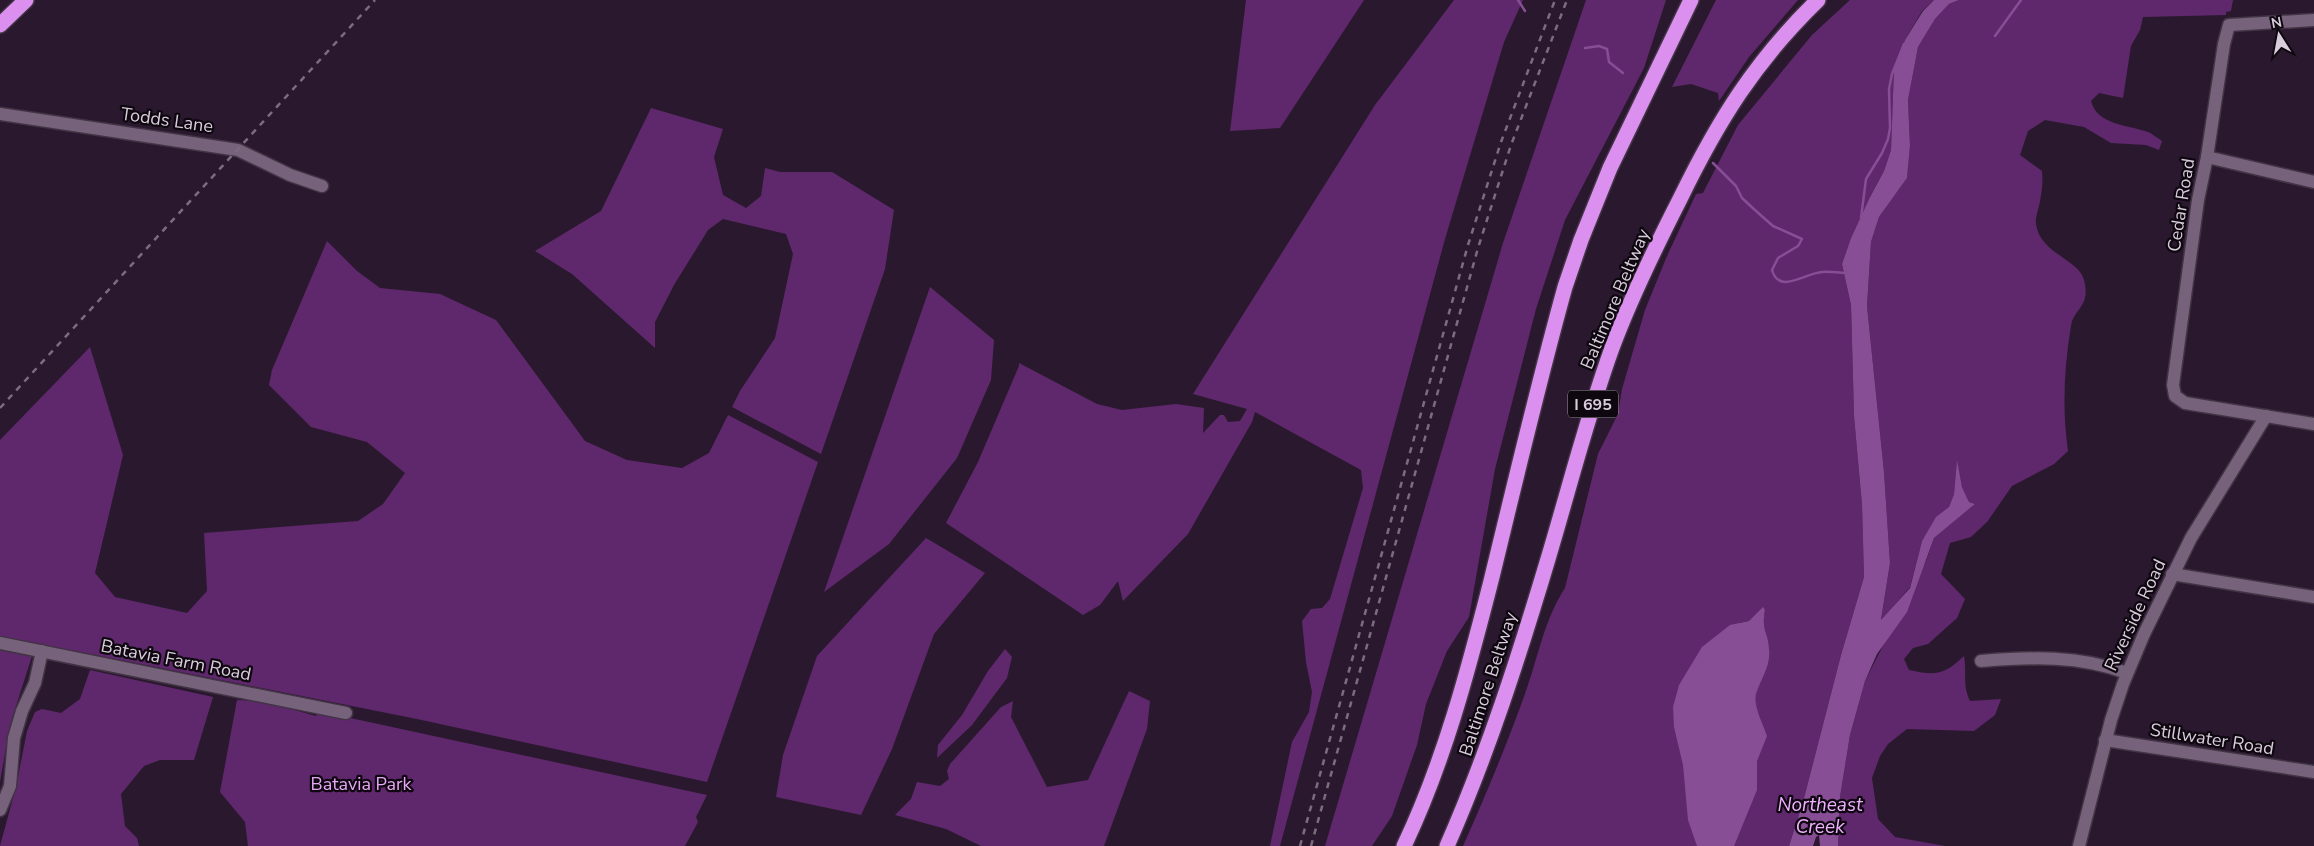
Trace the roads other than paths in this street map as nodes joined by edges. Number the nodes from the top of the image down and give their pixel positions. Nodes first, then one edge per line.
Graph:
1 (26, 0) edge
2 (1818, 0) edge
3 (1691, 1) edge
4 (2314, 20) edge
5 (0, 26) edge
6 (0, 114) edge
7 (2207, 157) junction
8 (2314, 182) edge
9 (322, 186) dead end
10 (2266, 416) junction
11 (2314, 424) edge
12 (2172, 574) junction
13 (2314, 597) edge
14 (0, 643) edge
15 (42, 652) junction
16 (1981, 661) dead end
17 (2127, 673) junction
18 (346, 712) dead end
19 (2105, 740) junction
20 (2314, 772) edge
21 (0, 810) edge
22 (1404, 846) edge
23 (1447, 846) edge
24 (2079, 846) edge

1 - 5 highway
2 - 23 highway, Baltimore Beltway / I 695
3 - 22 highway, Baltimore Beltway
4 - 7 street, Cedar Road
6 - 9 street, Todds Lane
7 - 8 street
7 - 10 street, Cedar Road
10 - 11 street
10 - 12 street, Riverside Road
12 - 13 street
12 - 17 street, Riverside Road
14 - 15 street, Batavia Farm Road
15 - 18 street, Batavia Farm Road
15 - 21 street
16 - 17 street
17 - 19 street, Riverside Road
19 - 20 street, Stillwater Road
19 - 24 street, Riverside Road

